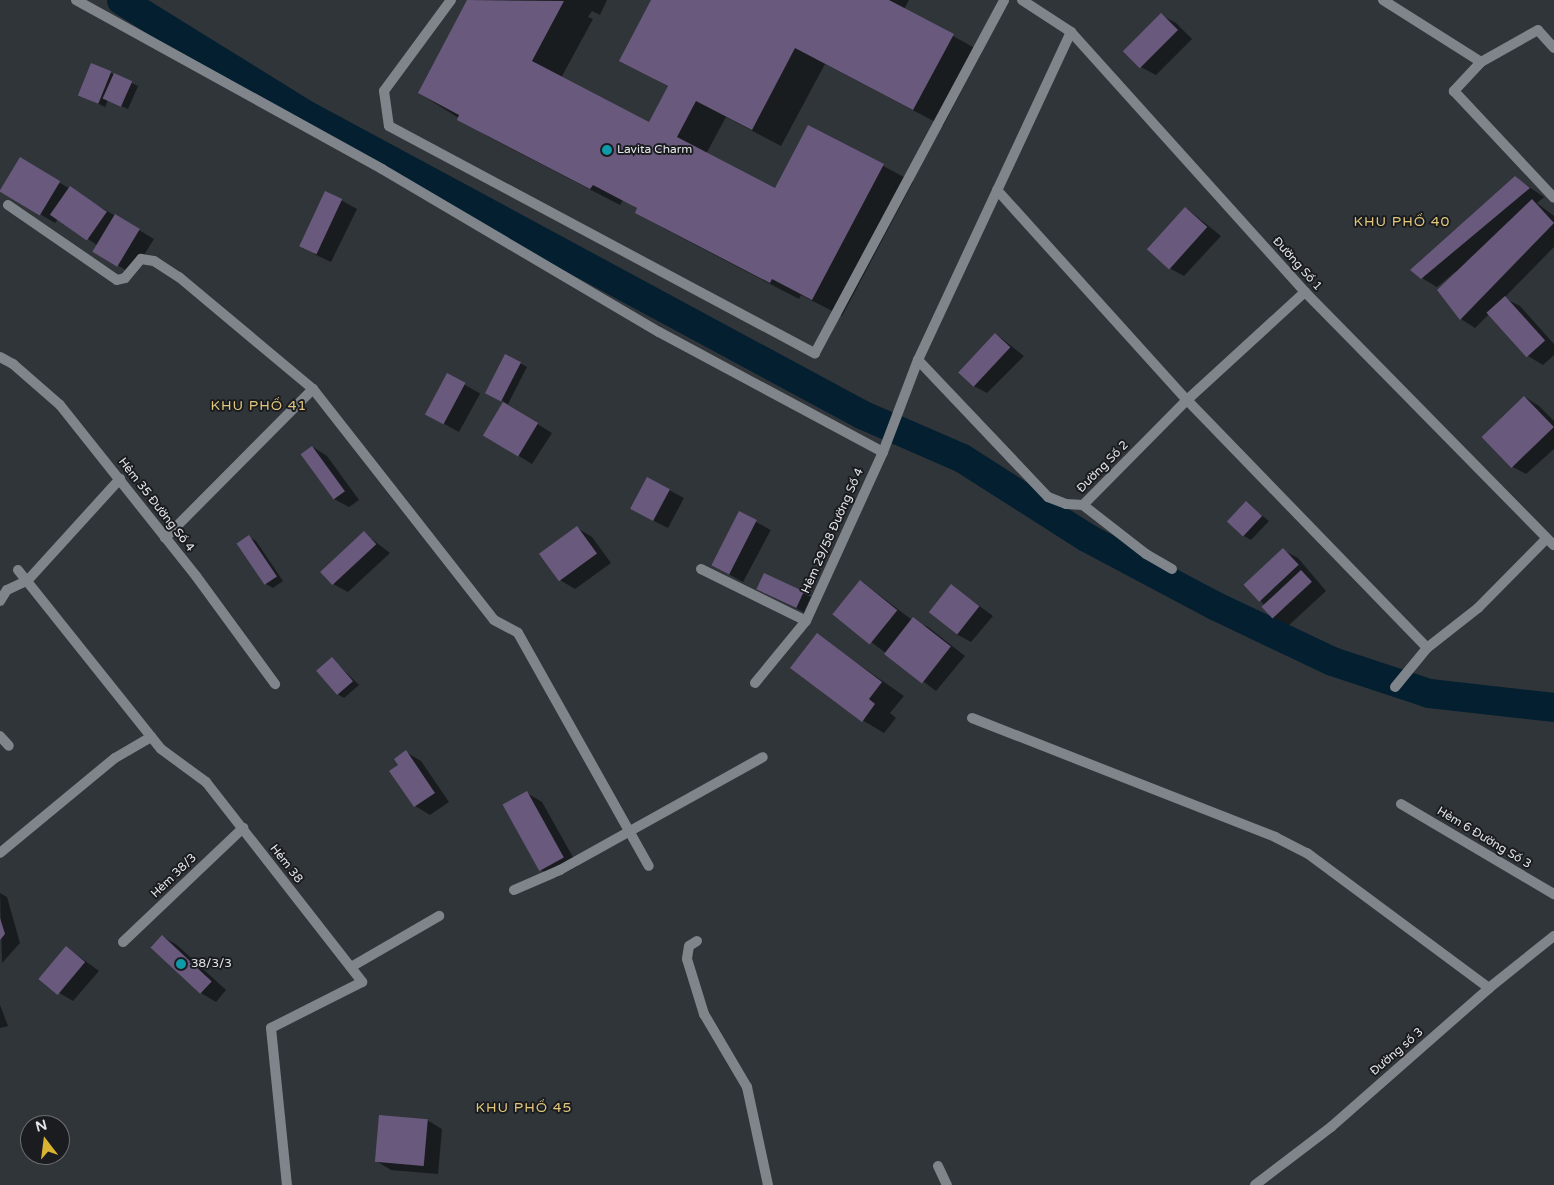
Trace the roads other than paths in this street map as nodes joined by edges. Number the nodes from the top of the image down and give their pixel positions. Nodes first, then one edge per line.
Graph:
1 (76, 0) edge
2 (451, 0) edge
3 (1004, 0) edge
4 (1022, 0) edge
5 (1383, 0) edge
6 (1070, 32) junction
7 (1554, 48) edge
8 (1481, 62) junction
9 (997, 190) junction
10 (1554, 198) edge
11 (8, 205) dead end
12 (1305, 292) junction
13 (0, 357) edge
14 (918, 360) junction
15 (313, 389) junction
16 (1187, 400) junction
17 (883, 452) junction
18 (120, 479) junction
19 (1083, 505) junction
20 (165, 538) junction
21 (1550, 542) edge
22 (702, 569) dead end
23 (1172, 569) dead end
24 (18, 570) dead end
25 (28, 580) junction
26 (0, 601) edge
27 (806, 621) junction
28 (1427, 648) junction
29 (755, 683) dead end
30 (275, 684) dead end
31 (1395, 686) dead end
32 (972, 718) dead end
33 (0, 736) edge
34 (151, 738) junction
35 (9, 746) dead end
36 (762, 757) dead end
37 (1401, 804) dead end
38 (243, 828) junction
39 (629, 831) junction
40 (0, 853) edge
41 (649, 866) dead end
42 (514, 890) dead end
43 (1554, 894) edge
44 (439, 916) dead end
45 (1554, 936) edge
46 (697, 941) dead end
47 (123, 942) dead end
48 (351, 967) junction
49 (1489, 988) junction
50 (938, 1166) dead end
51 (287, 1185) edge
52 (768, 1185) edge
53 (946, 1185) edge
54 (1255, 1185) edge

1 - 17 street
2 - 3 street
4 - 6 street, Đường Số 1
5 - 8 street
6 - 9 street, Hẻm 29/58 Đường Số 4
6 - 12 street, Đường Số 1
7 - 8 street
8 - 10 street
9 - 14 street, Hẻm 29/58 Đường Số 4
9 - 16 street
11 - 15 street
12 - 16 street, Đường Số 2
12 - 21 street, Đường Số 1
13 - 18 street, Hẻm 35 Đường Số 4
14 - 17 street, Hẻm 29/58 Đường Số 4
14 - 19 street, Đường Số 2
15 - 20 street
15 - 39 street
16 - 19 street, Đường Số 2
16 - 28 street
17 - 27 street, Hẻm 29/58 Đường Số 4
18 - 20 street, Hẻm 35 Đường Số 4
18 - 25 street
19 - 23 street
20 - 30 street, Hẻm 35 Đường Số 4
21 - 28 street
22 - 27 street
24 - 25 street, Hẻm 38
25 - 26 street
25 - 34 street, Hẻm 38
27 - 29 street, Hẻm 29/58 Đường Số 4
28 - 31 street
32 - 49 street
33 - 35 street
34 - 38 street, Hẻm 38
34 - 40 street
36 - 39 street
37 - 43 street, Hẻm 6 Đường Số 3
38 - 47 street, Hẻm 38/3
38 - 48 street, Hẻm 38
39 - 41 street
39 - 42 street
44 - 48 street
45 - 49 street, Đường số 3
46 - 52 street
48 - 51 street, Hẻm 38
49 - 54 street, Đường số 3
50 - 53 street

